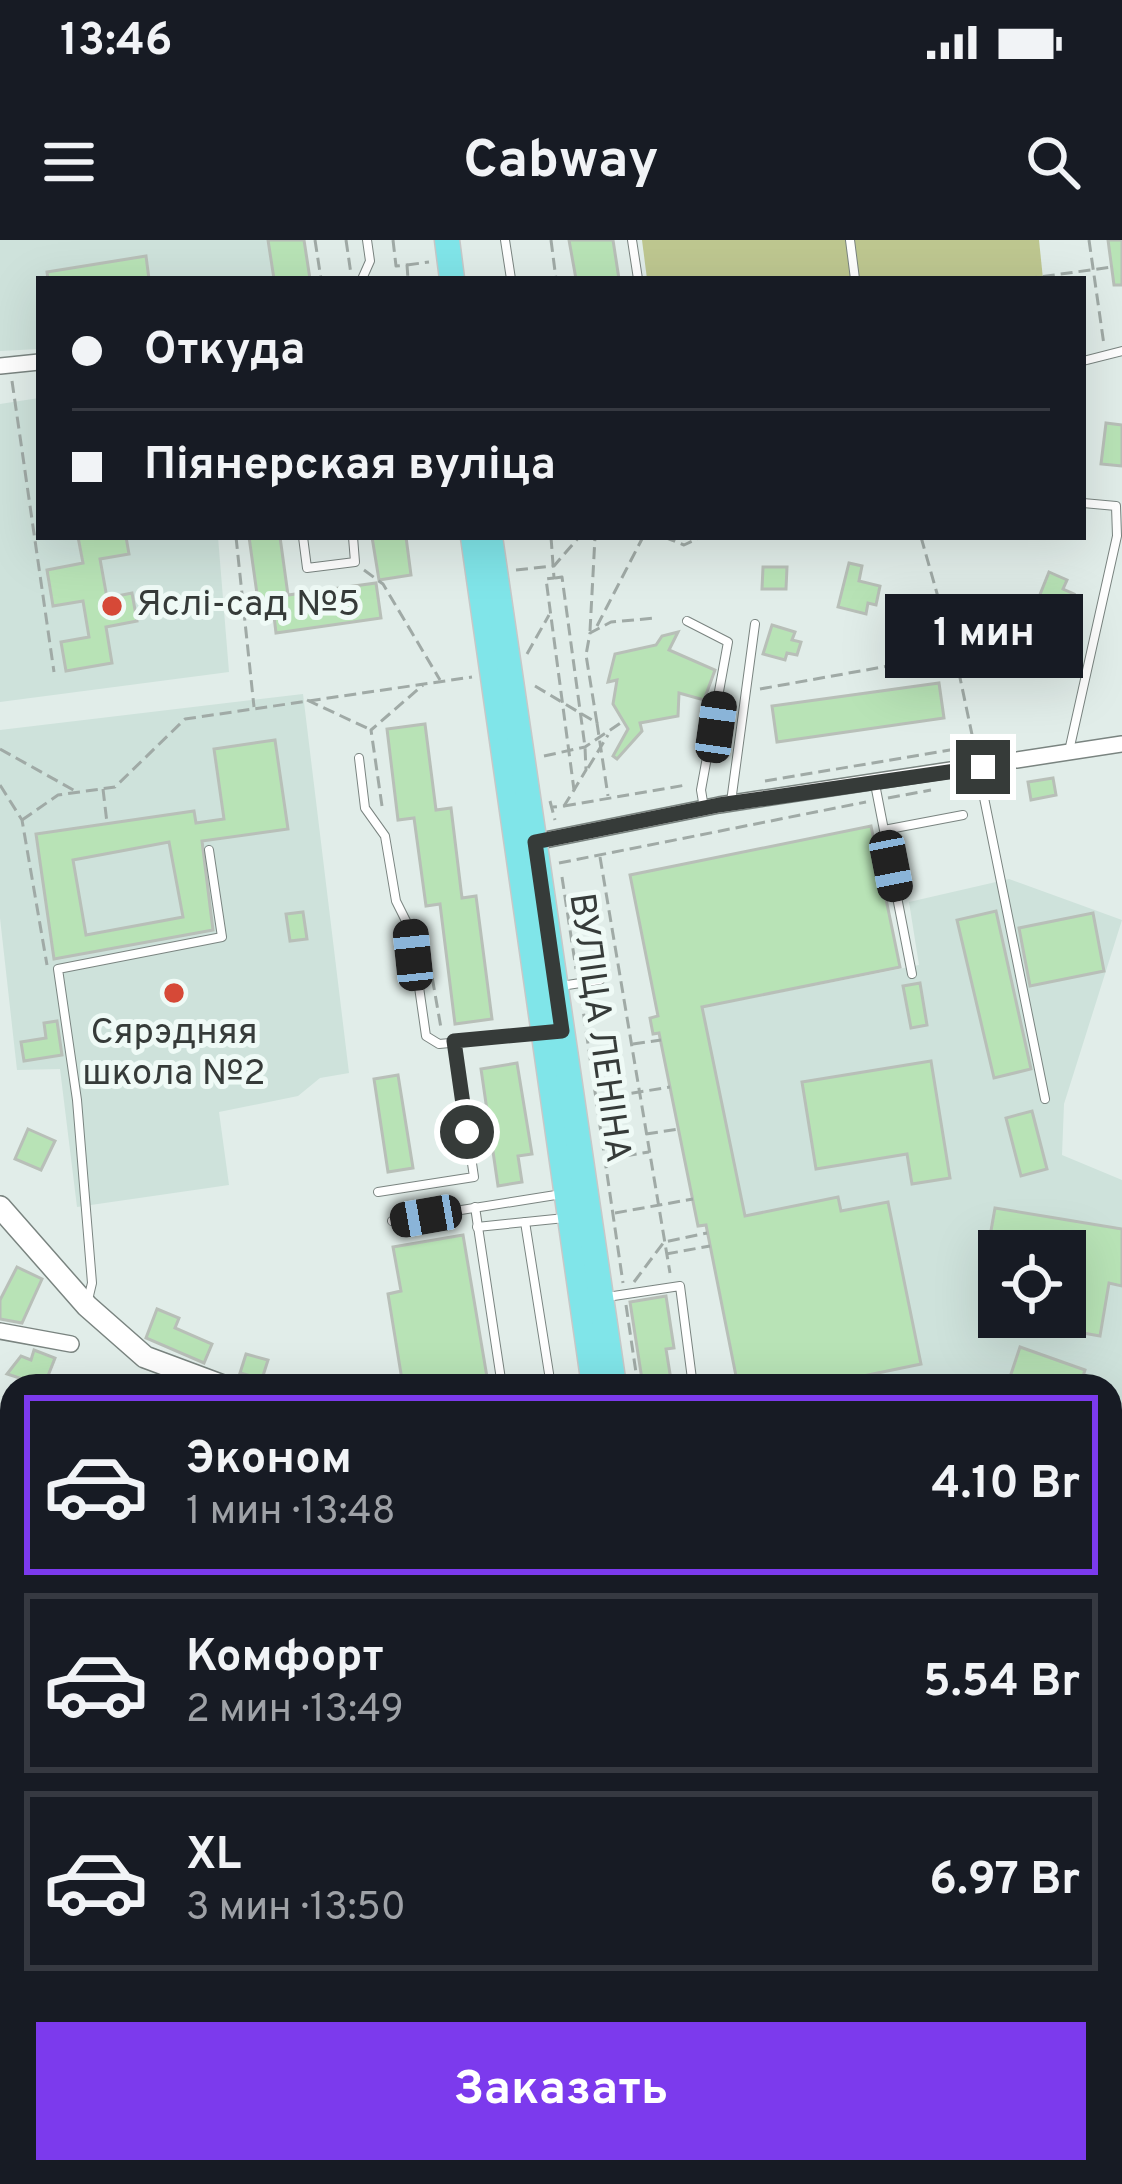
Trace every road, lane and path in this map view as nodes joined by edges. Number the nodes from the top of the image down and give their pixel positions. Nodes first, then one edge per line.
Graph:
1 (315, 240) edge
2 (346, 240) edge
3 (368, 240) edge
4 (393, 240) edge
5 (431, 240) edge
6 (447, 240) edge
7 (505, 240) edge
8 (550, 240) edge
9 (632, 240) edge
10 (850, 240) edge
11 (1088, 240) edge
12 (1112, 268) dead end
13 (1093, 270) junction
14 (321, 276) edge
15 (352, 276) edge
16 (363, 276) edge
17 (408, 276) edge
18 (436, 276) edge
19 (452, 276) edge
20 (511, 276) edge
21 (556, 276) edge
22 (638, 276) edge
23 (855, 276) edge
24 (1054, 276) edge
25 (1122, 351) edge
26 (1105, 353) junction
27 (1086, 360) edge
28 (36, 363) edge
29 (6, 373) edge
30 (1086, 503) edge
31 (1119, 506) edge
32 (236, 540) edge
33 (304, 540) edge
34 (352, 540) edge
35 (473, 540) edge
36 (490, 540) edge
37 (551, 540) edge
38 (576, 540) edge
39 (595, 540) edge
40 (641, 540) edge
41 (922, 540) edge
42 (355, 562) junction
43 (554, 566) junction
44 (514, 571) dead end
45 (554, 578) junction
46 (550, 614) junction
47 (656, 618) dead end
48 (687, 621) dead end
49 (754, 625) dead end
50 (596, 628) junction
51 (590, 633) junction
52 (956, 654) junction
53 (526, 655) dead end
54 (54, 672) dead end
55 (474, 677) dead end
56 (440, 681) junction
57 (425, 683) junction
58 (529, 683) dead end
59 (758, 689) dead end
60 (308, 700) junction
61 (563, 703) junction
62 (254, 707) junction
63 (580, 712) junction
64 (622, 722) dead end
65 (597, 723) junction
66 (613, 729) junction
67 (371, 730) junction
68 (601, 738) junction
69 (1122, 744) edge
70 (602, 746) junction
71 (974, 746) junction
72 (585, 747) junction
73 (0, 748) edge
74 (570, 750) junction
75 (1069, 752) junction
76 (542, 756) dead end
77 (359, 758) dead end
78 (980, 762) junction
79 (586, 770) junction
80 (0, 785) edge
81 (731, 785) junction
82 (103, 789) junction
83 (574, 790) junction
84 (701, 790) junction
85 (78, 792) junction
86 (877, 792) junction
87 (609, 798) junction
88 (731, 803) junction
89 (564, 806) junction
90 (553, 807) dead end
91 (704, 808) junction
92 (963, 815) dead end
93 (22, 820) junction
94 (383, 820) dead end
95 (107, 824) dead end
96 (884, 830) junction
97 (526, 843) junction
98 (209, 850) dead end
99 (599, 855) junction
100 (560, 863) dead end
101 (417, 916) dead end
102 (58, 969) junction
103 (912, 974) dead end
104 (600, 980) dead end
105 (546, 989) junction
106 (552, 1033) junction
107 (661, 1040) dead end
108 (448, 1042) junction
109 (632, 1045) junction
110 (670, 1087) dead end
111 (639, 1092) junction
112 (596, 1099) dead end
113 (1045, 1099) dead end
114 (679, 1130) dead end
115 (646, 1134) junction
116 (649, 1152) junction
117 (605, 1159) dead end
118 (378, 1192) dead end
119 (693, 1198) dead end
120 (572, 1201) junction
121 (657, 1205) junction
122 (0, 1207) edge
123 (475, 1207) junction
124 (613, 1214) dead end
125 (392, 1221) dead end
126 (525, 1222) junction
127 (477, 1227) junction
128 (707, 1233) dead end
129 (664, 1242) junction
130 (710, 1246) dead end
131 (667, 1254) junction
132 (673, 1287) junction
133 (602, 1297) junction
134 (86, 1306) junction
135 (0, 1331) edge
136 (71, 1344) dead end
137 (191, 1374) edge
138 (500, 1374) edge
139 (549, 1374) edge
140 (596, 1374) edge
141 (612, 1374) edge
142 (691, 1374) edge

1 - 14 path
2 - 15 path
3 - 16 lane
4 - 17 path
5 - 18 main road
6 - 19 main road
7 - 20 lane
8 - 21 path
9 - 22 lane
10 - 23 lane
11 - 13 path
12 - 13 path
13 - 24 path
13 - 26 path
25 - 26 lane
26 - 27 lane
28 - 29 street
29 - 54 path
30 - 31 lane
31 - 75 lane
32 - 62 path
33 - 42 lane
34 - 42 lane
35 - 97 main road, ВУЛІЦА ЛЕНІНА
36 - 97 main road, ВУЛІЦА ЛЕНІНА
37 - 43 path
38 - 43 path
39 - 51 path
40 - 50 path
41 - 52 path
42 - 56 path
43 - 44 path
43 - 45 path
45 - 46 path
45 - 63 path
46 - 53 path
46 - 61 path
47 - 50 path
48 - 84 lane
49 - 81 lane
50 - 51 path
51 - 65 path
52 - 59 path
52 - 71 path
55 - 56 path
56 - 57 path
57 - 60 path
57 - 67 path
58 - 61 path
60 - 62 path
60 - 67 path
61 - 63 path
61 - 74 path
62 - 82 path
63 - 65 path
63 - 72 path
64 - 66 path
65 - 68 path
66 - 68 path
66 - 70 path
67 - 94 path
68 - 70 path
68 - 72 path
69 - 75 street
70 - 79 path
70 - 87 path
71 - 78 path
71 - 81 path
72 - 74 path
72 - 79 path
73 - 85 path
74 - 76 path
74 - 83 path
75 - 78 street
77 - 108 lane
78 - 86 street
78 - 113 lane
79 - 83 path
80 - 93 path
81 - 88 lane
82 - 85 path
82 - 95 path
83 - 89 path
84 - 87 path
84 - 91 lane
85 - 93 path
86 - 88 street
86 - 96 lane
86 - 99 path
87 - 89 path
88 - 91 street
89 - 90 path
91 - 97 street
92 - 96 lane
93 - 102 path
96 - 103 lane
97 - 105 main road, ВУЛІЦА ЛЕНІНА
98 - 102 lane
99 - 100 path
99 - 109 path
101 - 108 path
102 - 134 lane
104 - 105 lane
105 - 106 main road, ВУЛІЦА ЛЕНІНА
106 - 108 lane
106 - 120 main road, ВУЛІЦА ЛЕНІНА
107 - 109 path
108 - 118 lane
109 - 111 path
110 - 111 path
111 - 112 path
111 - 115 path
114 - 115 path
115 - 116 path
116 - 117 path
116 - 121 path
119 - 121 path
120 - 123 lane
120 - 126 lane
120 - 133 main road, ВУЛІЦА ЛЕНІНА
121 - 124 path
121 - 129 path
122 - 134 street
123 - 125 lane
123 - 127 lane
126 - 127 lane
126 - 139 lane
127 - 138 lane
128 - 129 path
129 - 131 path
129 - 133 path
130 - 131 path
131 - 132 path
132 - 133 lane
132 - 142 lane
133 - 140 main road, ВУЛІЦА ЛЕНІНА
133 - 141 main road, ВУЛІЦА ЛЕНІНА
134 - 137 street
135 - 136 street

